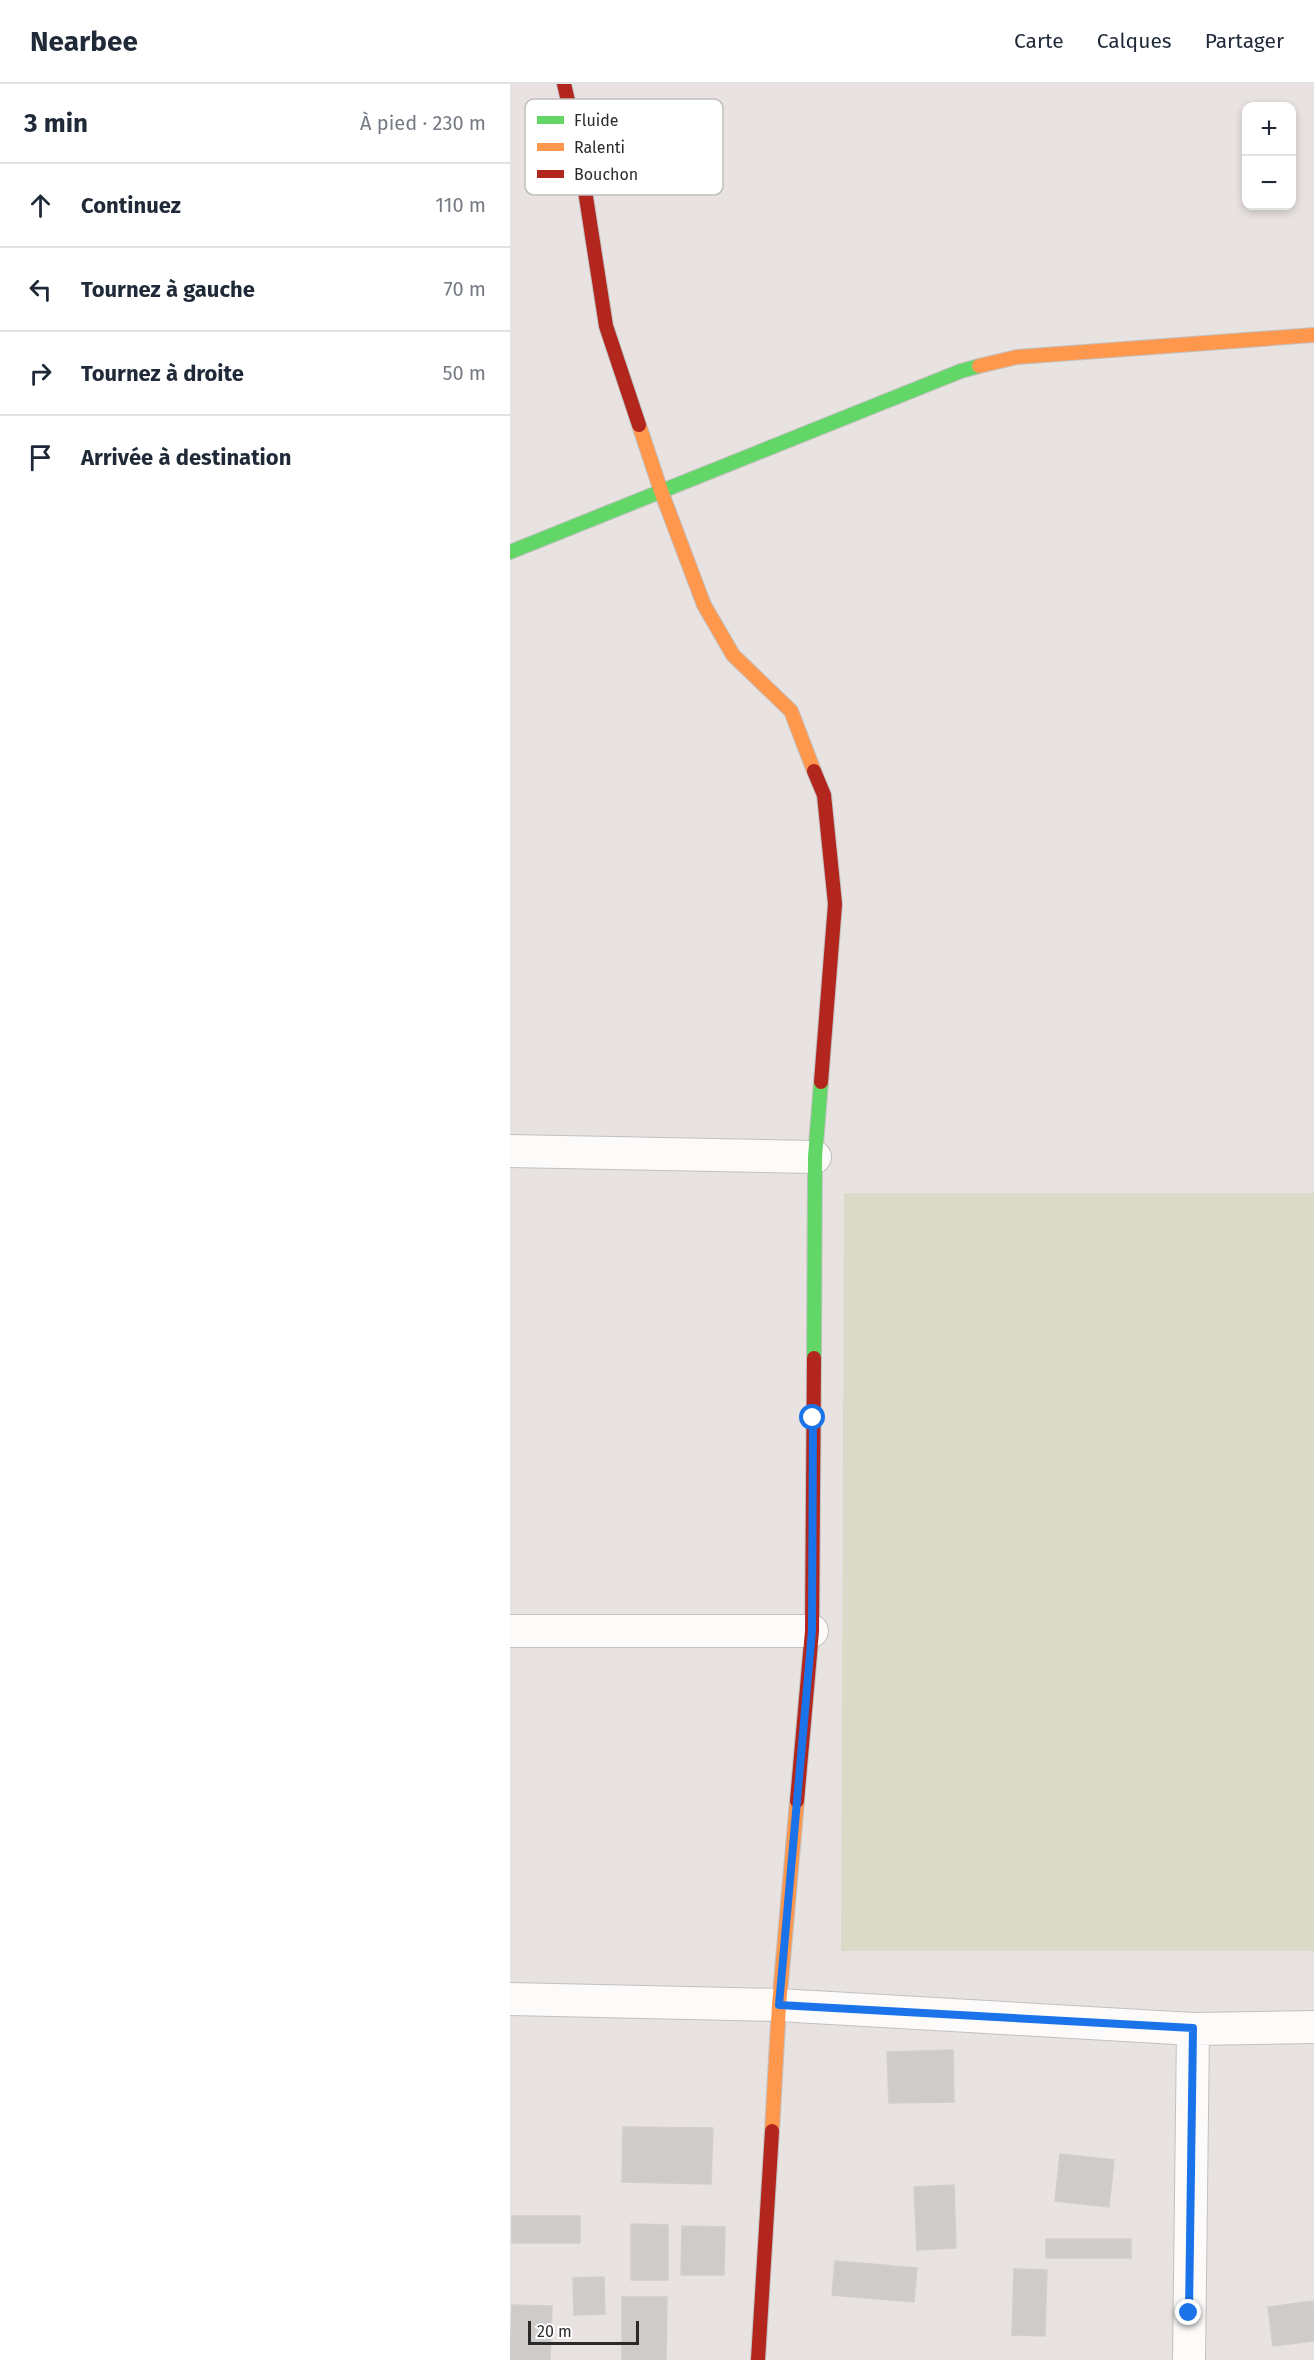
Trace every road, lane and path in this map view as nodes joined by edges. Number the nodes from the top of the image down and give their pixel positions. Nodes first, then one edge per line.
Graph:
1 (564, 84) edge
2 (568, 99) edge
3 (586, 195) edge
4 (1314, 335) edge
5 (661, 491) junction
6 (510, 552) edge
7 (510, 1151) edge
8 (815, 1157) junction
9 (510, 1631) edge
10 (812, 1631) junction
11 (510, 1999) edge
12 (779, 2005) junction
13 (1314, 2027) edge
14 (1193, 2028) junction
15 (758, 2360) edge
16 (1188, 2360) edge

1 - 2 street
3 - 5 street
4 - 5 street
5 - 6 street
5 - 8 street
7 - 8 street
8 - 10 street
9 - 10 street
10 - 12 street
11 - 12 street
12 - 14 street
12 - 15 street
13 - 14 street
14 - 16 street

